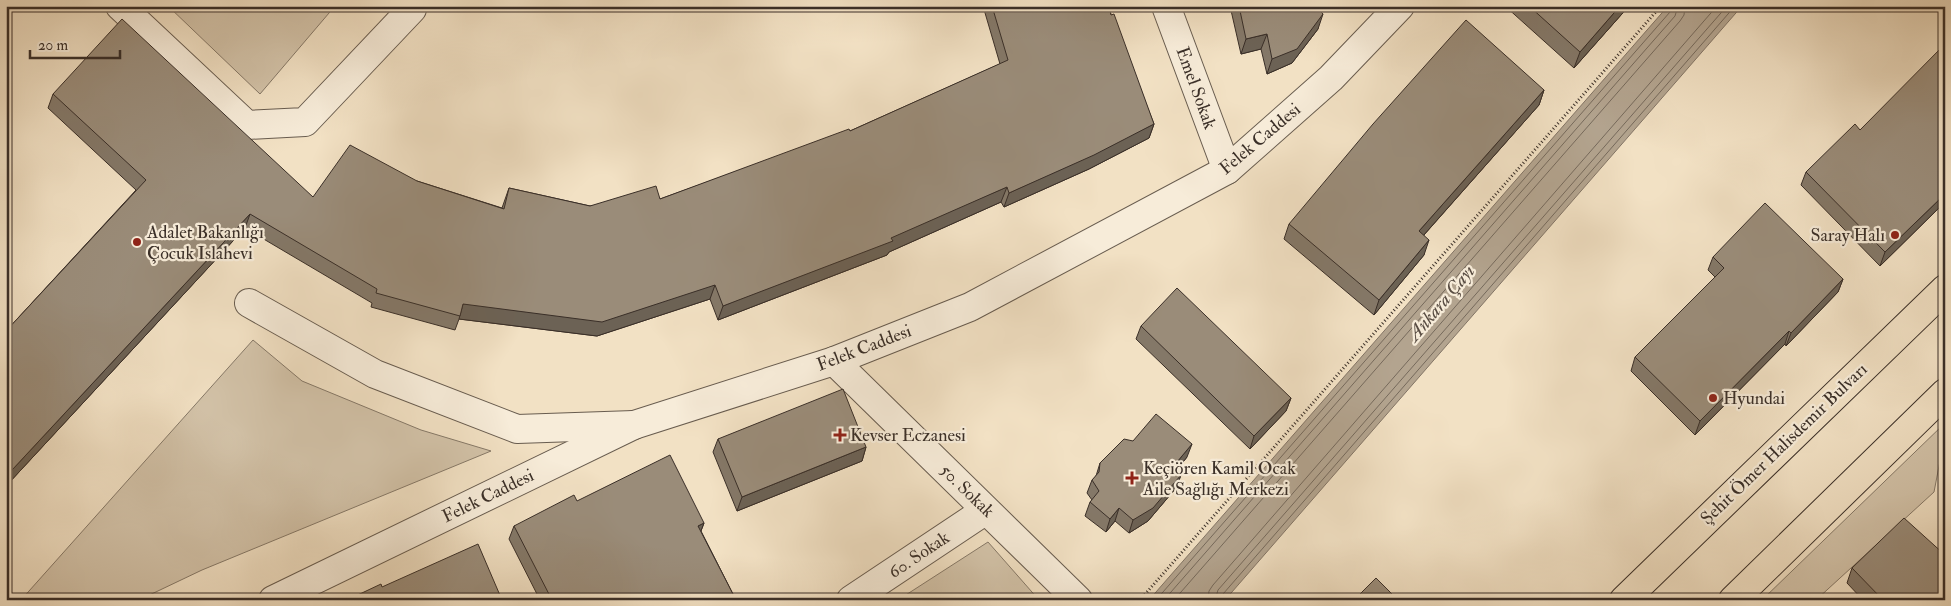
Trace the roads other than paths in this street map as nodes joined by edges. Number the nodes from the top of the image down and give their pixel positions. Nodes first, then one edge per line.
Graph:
1 (120, 6) edge
2 (412, 6) edge
3 (1166, 6) edge
4 (1400, 6) edge
5 (1227, 170) junction
6 (1945, 289) edge
7 (249, 303) dead end
8 (834, 361) junction
9 (1945, 393) edge
10 (634, 425) junction
11 (986, 510) junction
12 (273, 600) edge
13 (851, 600) edge
14 (1078, 600) edge
15 (1624, 600) edge
16 (1733, 600) edge

1 - 2 street
3 - 5 street, Emel Sokak
4 - 5 street, Felek Caddesi
5 - 8 street, Felek Caddesi
6 - 15 highway, Şehit Ömer Halisdemir Bulvarı
7 - 10 street
8 - 10 street, Felek Caddesi
8 - 11 street, 50. Sokak
9 - 16 highway
10 - 12 street, Felek Caddesi
11 - 13 street, 60. Sokak
11 - 14 street, 50. Sokak

